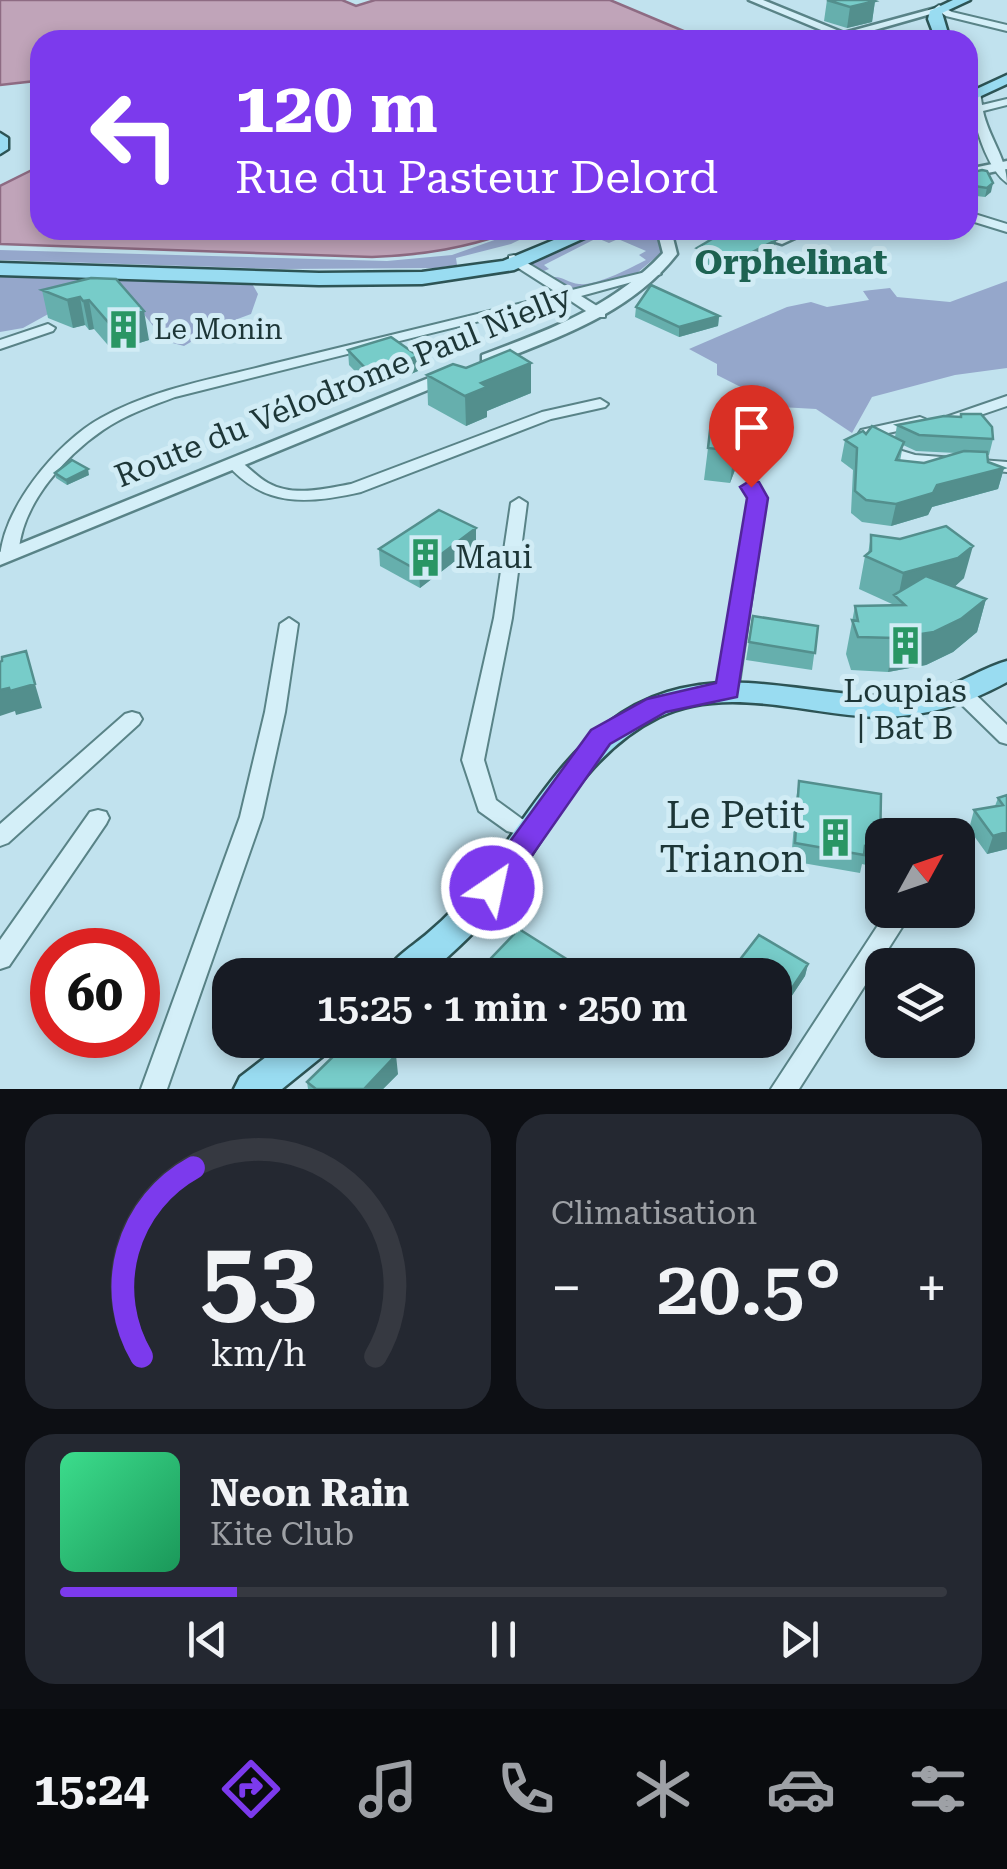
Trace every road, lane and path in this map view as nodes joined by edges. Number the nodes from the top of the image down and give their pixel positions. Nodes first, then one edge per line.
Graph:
1 (754, 0) edge
2 (964, 0) edge
3 (936, 13) junction
4 (1007, 28) edge
5 (827, 30) edge
6 (864, 30) edge
7 (941, 30) edge
8 (1000, 82) edge
9 (978, 94) edge
10 (978, 99) edge
11 (1007, 102) edge
12 (978, 113) edge
13 (0, 138) edge
14 (0, 150) edge
15 (1005, 171) edge
16 (978, 172) edge
17 (978, 219) edge
18 (1007, 228) edge
19 (557, 240) edge
20 (567, 240) edge
21 (666, 240) edge
22 (512, 261) junction
23 (0, 266) edge
24 (413, 272) junction
25 (654, 274) junction
26 (379, 280) junction
27 (566, 295) junction
28 (600, 314) junction
29 (48, 328) dead end
30 (0, 345) edge
31 (1007, 401) edge
32 (600, 404) dead end
33 (234, 463) junction
34 (1007, 467) edge
35 (751, 487) dead end
36 (519, 503) dead end
37 (0, 558) edge
38 (289, 624) dead end
39 (1007, 670) edge
40 (728, 691) junction
41 (965, 696) junction
42 (132, 719) dead end
43 (1007, 737) edge
44 (98, 818) dead end
45 (532, 830) junction
46 (0, 837) edge
47 (889, 928) edge
48 (422, 958) edge
49 (0, 959) edge
50 (293, 1058) edge
51 (154, 1089) edge
52 (254, 1089) edge
53 (784, 1089) edge

1 - 5 street
2 - 3 main road
3 - 4 street
3 - 6 street
3 - 7 main road
8 - 9 main road
10 - 11 street
12 - 15 street
13 - 14 main road
15 - 16 street
17 - 18 street
19 - 22 main road
20 - 22 main road
21 - 25 street
22 - 24 main road
22 - 26 main road
22 - 27 street
23 - 24 main road
23 - 26 main road
24 - 26 main road
25 - 27 street
25 - 28 street, Route du Vélodrome Paul Nielly
27 - 28 street
27 - 37 street
28 - 33 street, Route du Vélodrome Paul Nielly
29 - 30 street
31 - 34 street
32 - 33 street
33 - 37 street, Route du Vélodrome Paul Nielly
35 - 40 street
36 - 45 street
38 - 51 street
39 - 41 main road
40 - 41 main road
40 - 45 main road
41 - 43 street
42 - 46 street
44 - 49 street
45 - 48 main road
47 - 53 street
50 - 52 main road

